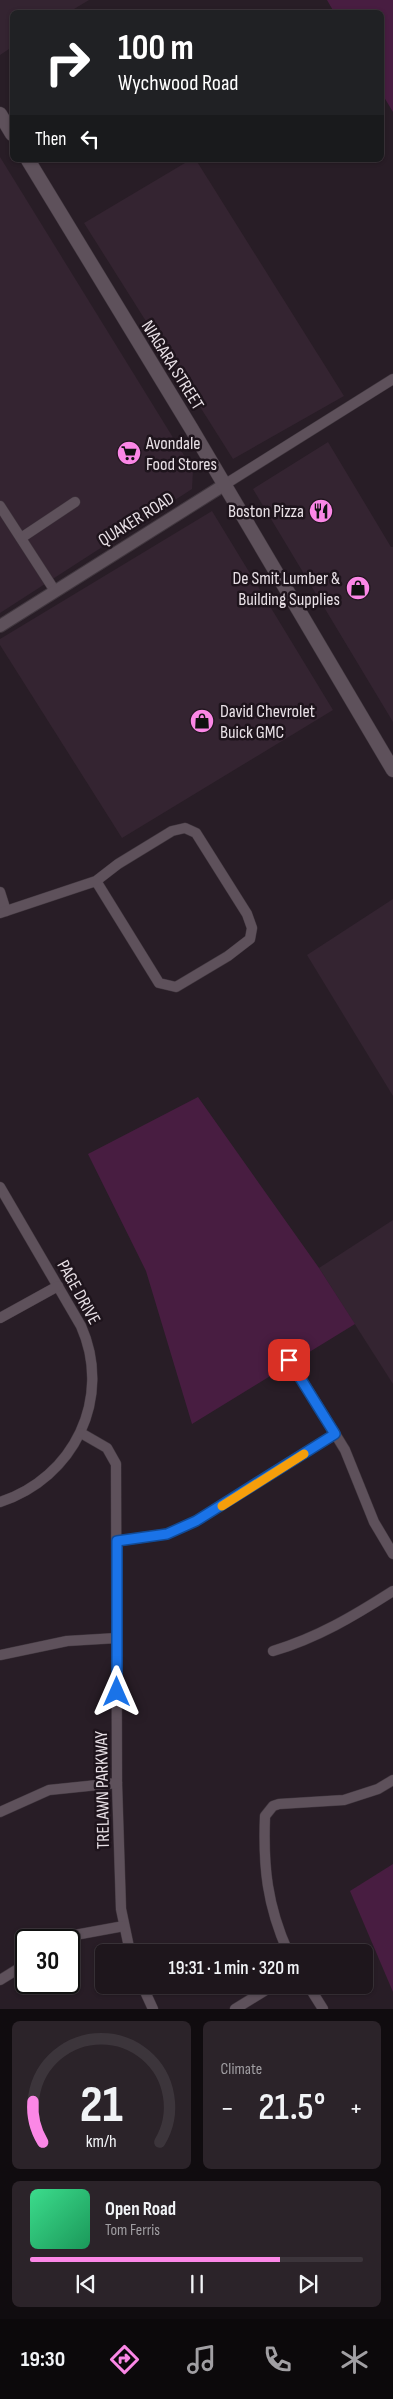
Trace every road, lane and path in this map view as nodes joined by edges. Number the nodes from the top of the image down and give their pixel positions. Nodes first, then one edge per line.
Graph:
1 (0, 114) edge
2 (10, 131) edge
3 (29, 162) edge
4 (393, 379) edge
5 (224, 485) junction
6 (76, 502) dead end
7 (0, 506) edge
8 (21, 538) junction
9 (55, 591) junction
10 (0, 626) edge
11 (393, 770) edge
12 (96, 881) junction
13 (0, 892) edge
14 (3, 912) edge
15 (0, 1187) edge
16 (58, 1286) junction
17 (0, 1318) edge
18 (289, 1360) dead end
19 (81, 1433) junction
20 (335, 1434) junction
21 (0, 1502) edge
22 (117, 1541) junction
23 (393, 1554) edge
24 (393, 1592) edge
25 (117, 1638) junction
26 (273, 1651) dead end
27 (0, 1655) edge
28 (393, 1780) edge
29 (117, 1783) junction
30 (0, 1812) edge
31 (124, 1926) junction
32 (80, 1934) edge
33 (128, 1944) edge
34 (284, 1944) edge
35 (15, 1971) edge
36 (0, 1980) edge
37 (146, 1994) edge
38 (259, 1994) edge
39 (314, 1994) edge
40 (153, 2009) edge
41 (235, 2009) edge
42 (323, 2009) edge

1 - 2 main road
3 - 5 main road, NIAGARA STREET
4 - 5 street, QUAKER ROAD
5 - 9 street, QUAKER ROAD
5 - 11 main road, NIAGARA STREET
6 - 8 street
7 - 8 street
8 - 9 street
9 - 10 street, QUAKER ROAD
12 - 12 street
12 - 14 street
13 - 14 street
15 - 16 street, PAGE DRIVE
16 - 17 street
16 - 19 street, PAGE DRIVE
18 - 20 street
19 - 21 street, PAGE DRIVE
19 - 22 street, TRELAWN PARKWAY
20 - 22 street
20 - 23 street
22 - 25 street, TRELAWN PARKWAY
24 - 26 street
25 - 27 street
25 - 29 street, TRELAWN PARKWAY
28 - 34 street
29 - 30 street
29 - 31 street, TRELAWN PARKWAY
31 - 32 street
31 - 33 street, TRELAWN PARKWAY
35 - 36 street
37 - 40 street
38 - 41 street
39 - 42 street

